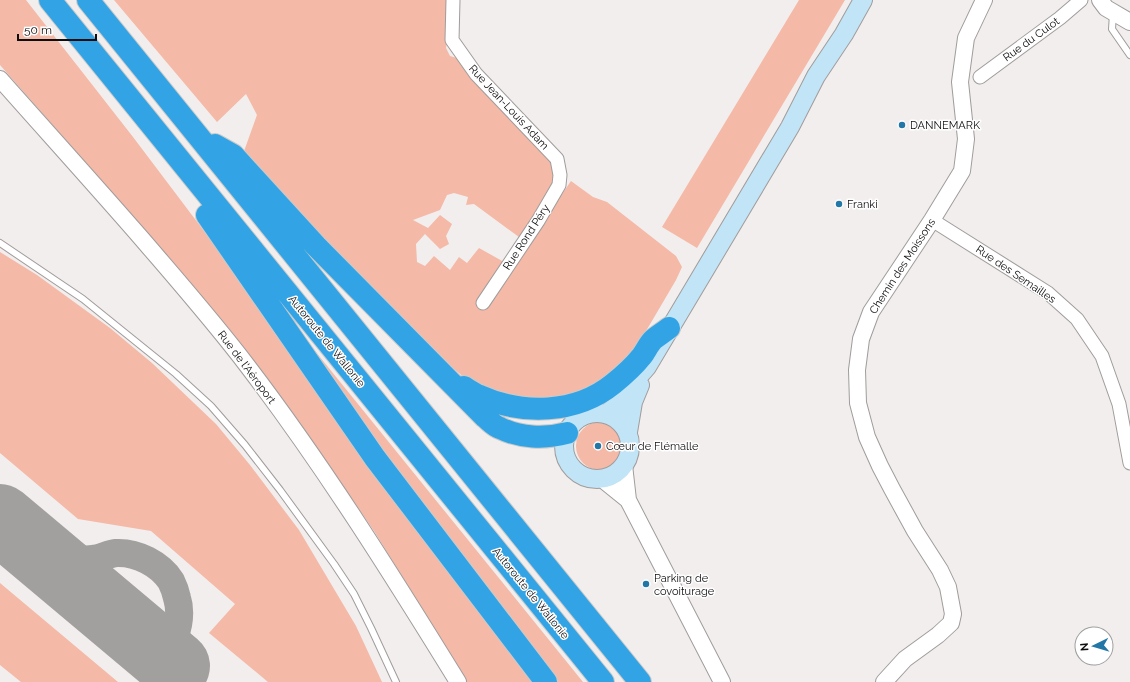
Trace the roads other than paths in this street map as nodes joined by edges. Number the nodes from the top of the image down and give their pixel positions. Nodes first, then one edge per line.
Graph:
1 (50, 0) edge
2 (88, 0) edge
3 (452, 0) edge
4 (863, 0) edge
5 (984, 0) edge
6 (1081, 0) edge
7 (1100, 0) edge
8 (1113, 13) junction
9 (1130, 22) edge
10 (1130, 55) edge
11 (980, 77) dead end
12 (0, 79) edge
13 (198, 136) junction
14 (560, 168) joint
15 (188, 171) junction
16 (932, 220) junction
17 (0, 243) edge
18 (484, 303) dead end
19 (669, 328) junction
20 (436, 367) junction
21 (647, 367) junction
22 (1125, 404) edge
23 (606, 414) junction
24 (628, 432) junction
25 (567, 433) junction
26 (1130, 463) edge
27 (624, 465) junction
28 (602, 479) junction
29 (628, 500) junction
30 (394, 680) edge
31 (458, 682) edge
32 (546, 682) edge
33 (603, 682) edge
34 (640, 682) edge
35 (722, 682) edge
36 (884, 682) edge

1 - 15 highway, Autoroute de Wallonie
2 - 13 highway
3 - 14 street, Rue Jean-Louis Adam
4 - 19 main road
5 - 16 street, Chemin des Moissons
6 - 11 street, Rue du Culot
7 - 8 street
8 - 9 street
8 - 10 lane
12 - 31 street, Rue de l'Aéroport
13 - 20 highway
13 - 34 highway
14 - 18 street, Rue Rond Péry
15 - 32 highway
15 - 33 highway, Autoroute de Wallonie
16 - 22 street, Rue des Semailles
16 - 36 street, Chemin des Moissons
17 - 30 lane
19 - 20 highway
19 - 21 main road
20 - 25 highway
21 - 23 main road
21 - 24 main road
22 - 26 street, Rue des Semailles
23 - 24 main road
23 - 25 main road
24 - 27 main road
25 - 28 main road
27 - 28 main road
27 - 29 street
28 - 29 street
29 - 35 street

